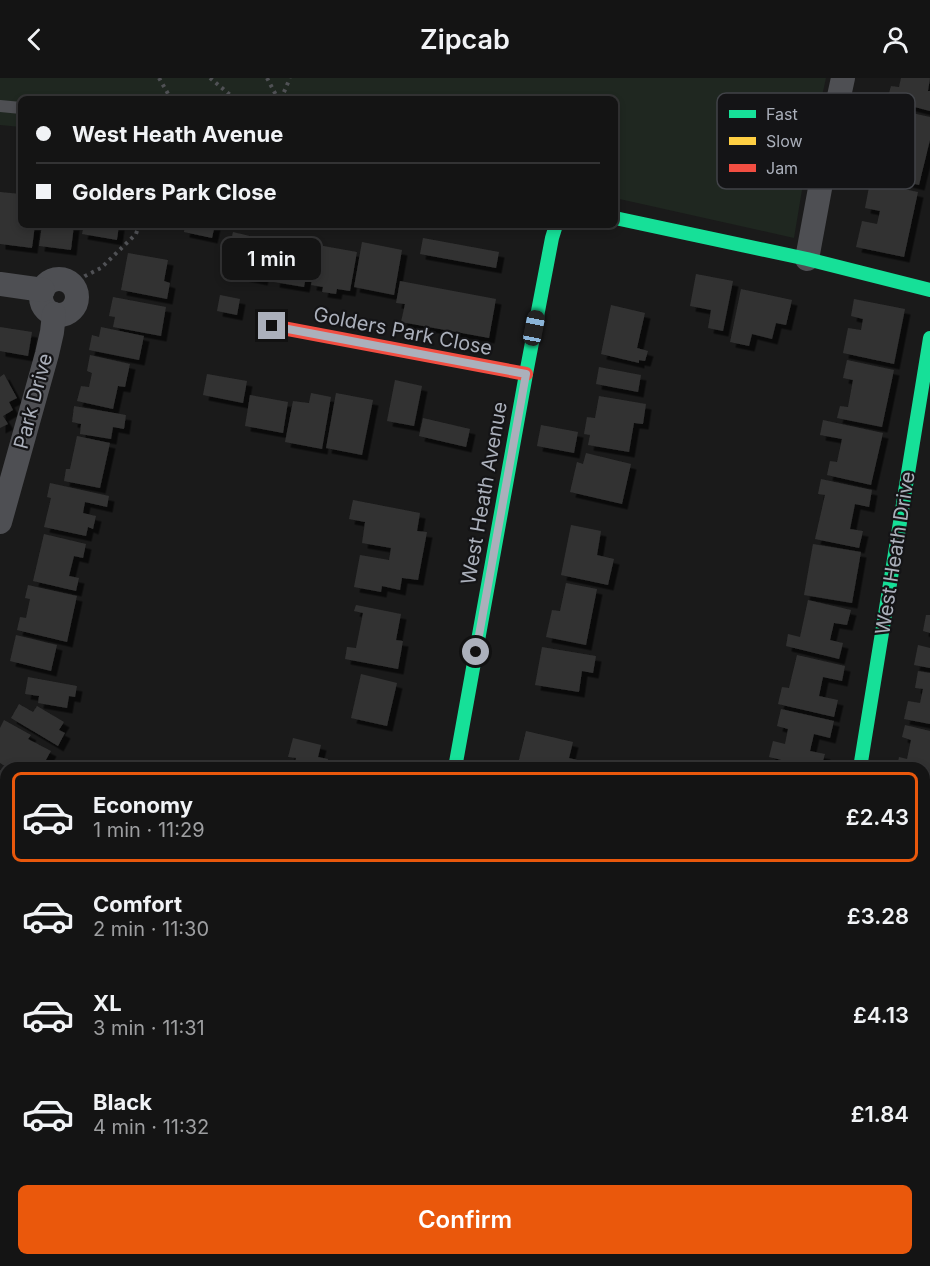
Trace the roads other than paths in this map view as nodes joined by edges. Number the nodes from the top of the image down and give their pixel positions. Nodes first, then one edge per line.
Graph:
1 (843, 78) edge
2 (840, 93) edge
3 (0, 106) edge
4 (18, 108) edge
5 (820, 189) edge
6 (618, 219) edge
7 (555, 228) edge
8 (807, 259) junction
9 (0, 284) edge
10 (73, 286) road end
11 (930, 290) edge
12 (47, 303) junction
13 (272, 326) dead end
14 (930, 338) edge
15 (526, 374) junction
16 (0, 522) edge
17 (456, 762) edge
18 (861, 762) edge

1 - 2 street
3 - 4 lane
5 - 8 street
6 - 8 street
7 - 15 street, West Heath Avenue
8 - 11 street
9 - 12 street
10 - 12 street
12 - 16 street, Park Drive
13 - 15 street, Golders Park Close
14 - 18 street, West Heath Drive
15 - 17 street, West Heath Avenue

